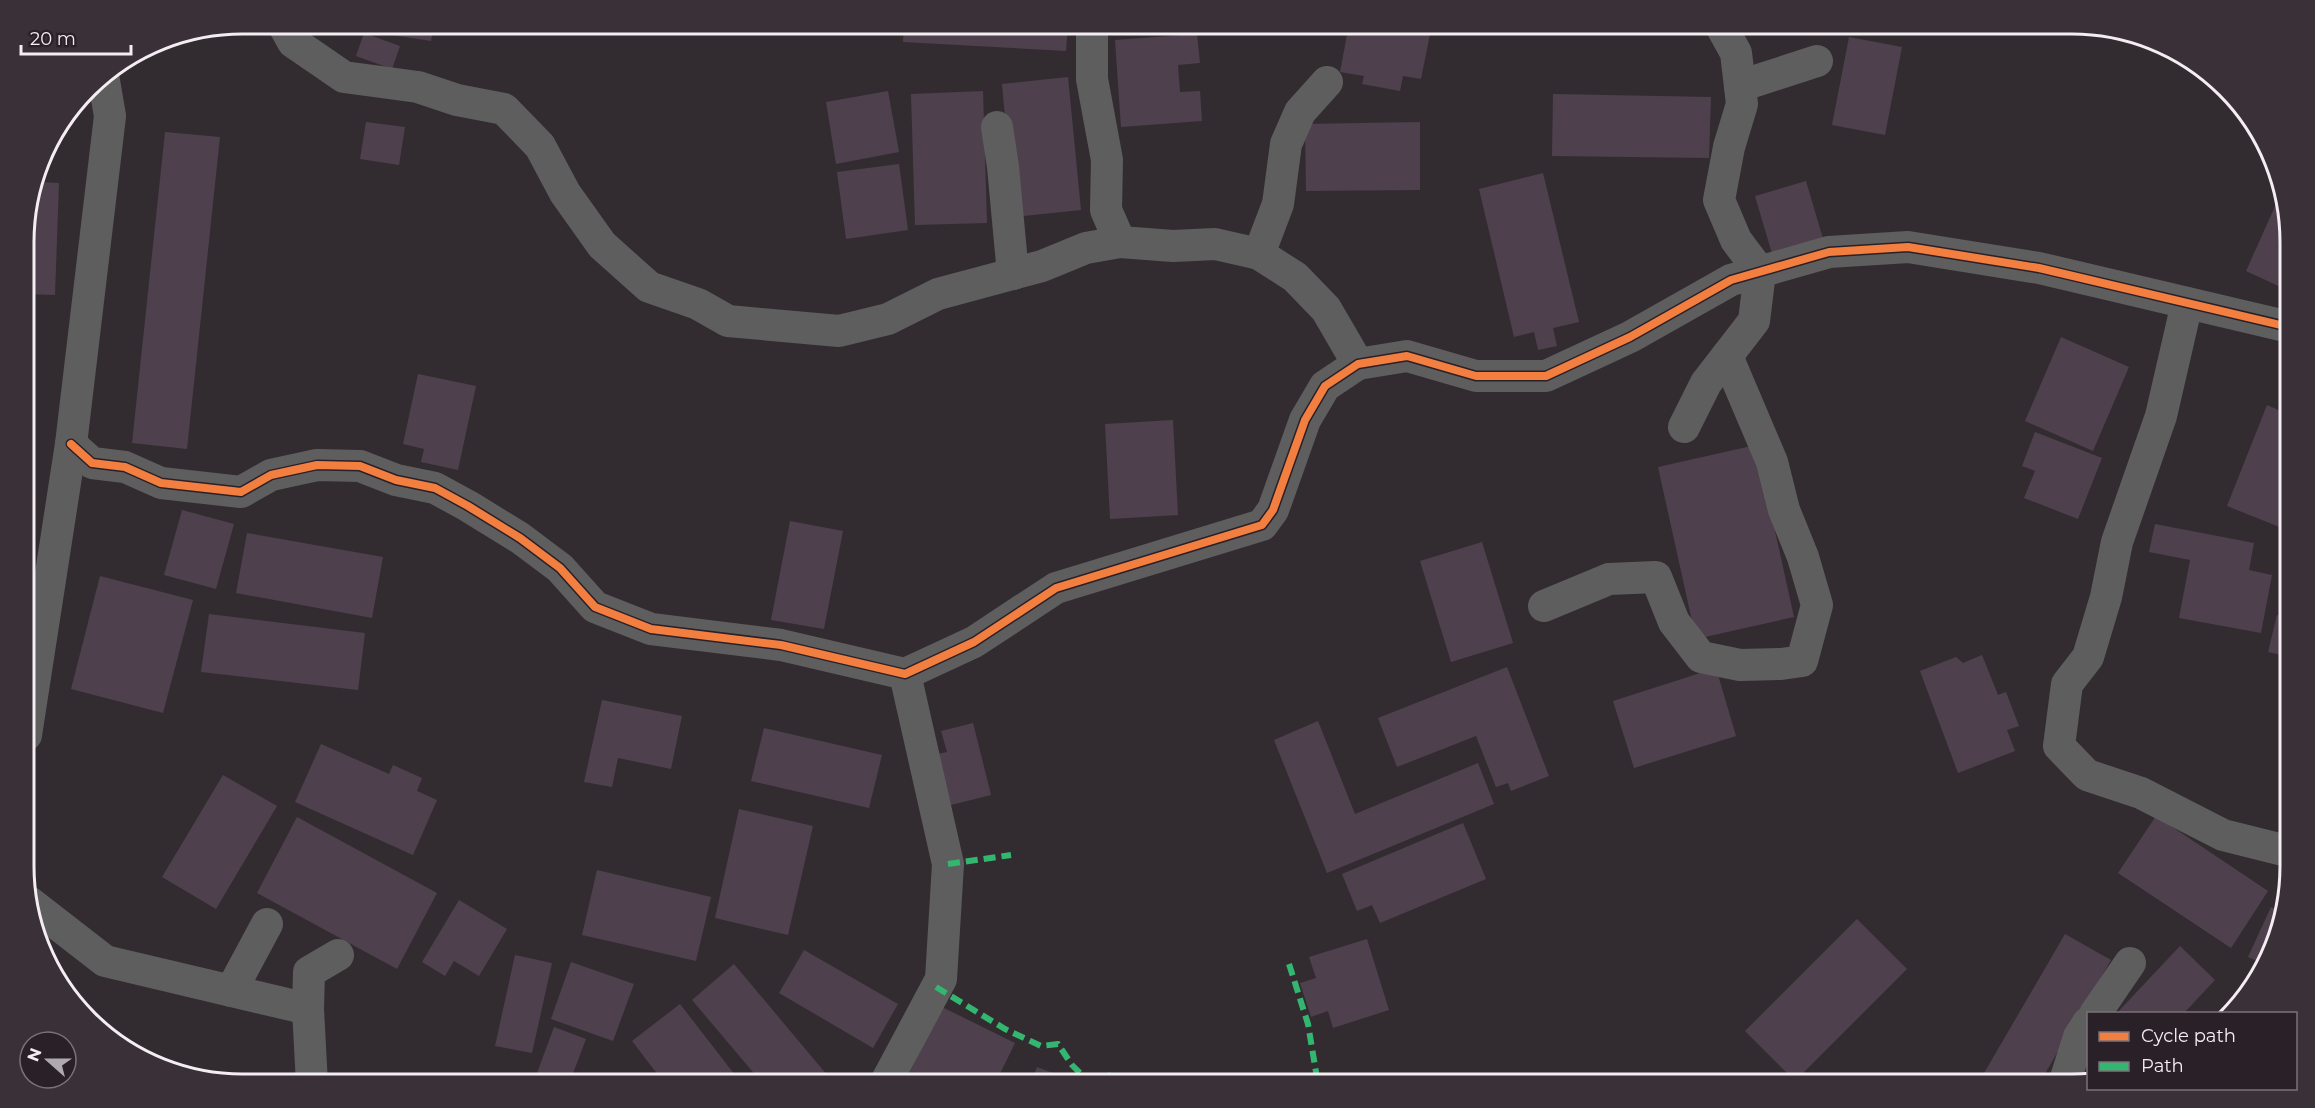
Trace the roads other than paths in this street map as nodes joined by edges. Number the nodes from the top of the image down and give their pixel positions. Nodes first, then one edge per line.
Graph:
1 (289, 34) edge
2 (1092, 34) edge
3 (1726, 34) edge
4 (1817, 61) dead end
5 (1327, 82) dead end
6 (106, 86) edge
7 (1740, 86) junction
8 (997, 127) dead end
9 (1120, 242) junction
10 (1259, 254) junction
11 (1760, 272) junction
12 (1013, 274) junction
13 (2187, 303) junction
14 (2280, 325) edge
15 (1727, 356) junction
16 (1358, 364) junction
17 (1684, 426) dead end
18 (71, 444) junction
19 (1544, 606) dead end
20 (905, 674) junction
21 (34, 681) edge
22 (2280, 849) edge
23 (40, 912) edge
24 (267, 924) dead end
25 (338, 955) dead end
26 (2130, 963) dead end
27 (231, 991) junction
28 (308, 1009) junction
29 (2096, 1012) edge
30 (2087, 1025) edge
31 (2068, 1073) edge
32 (311, 1074) edge
33 (891, 1074) edge

1 - 12 street
2 - 9 street
3 - 7 street
4 - 7 street
5 - 10 street
6 - 18 street
7 - 11 street
8 - 12 street
9 - 10 street
9 - 12 street
10 - 16 street
11 - 13 street
11 - 15 street
11 - 16 street
13 - 14 street
13 - 22 street
15 - 17 street
15 - 19 street
16 - 20 street
18 - 20 street
18 - 21 street
20 - 33 street
23 - 27 street
24 - 27 street
25 - 28 street
26 - 29 street
27 - 28 street
28 - 32 street
30 - 31 street

